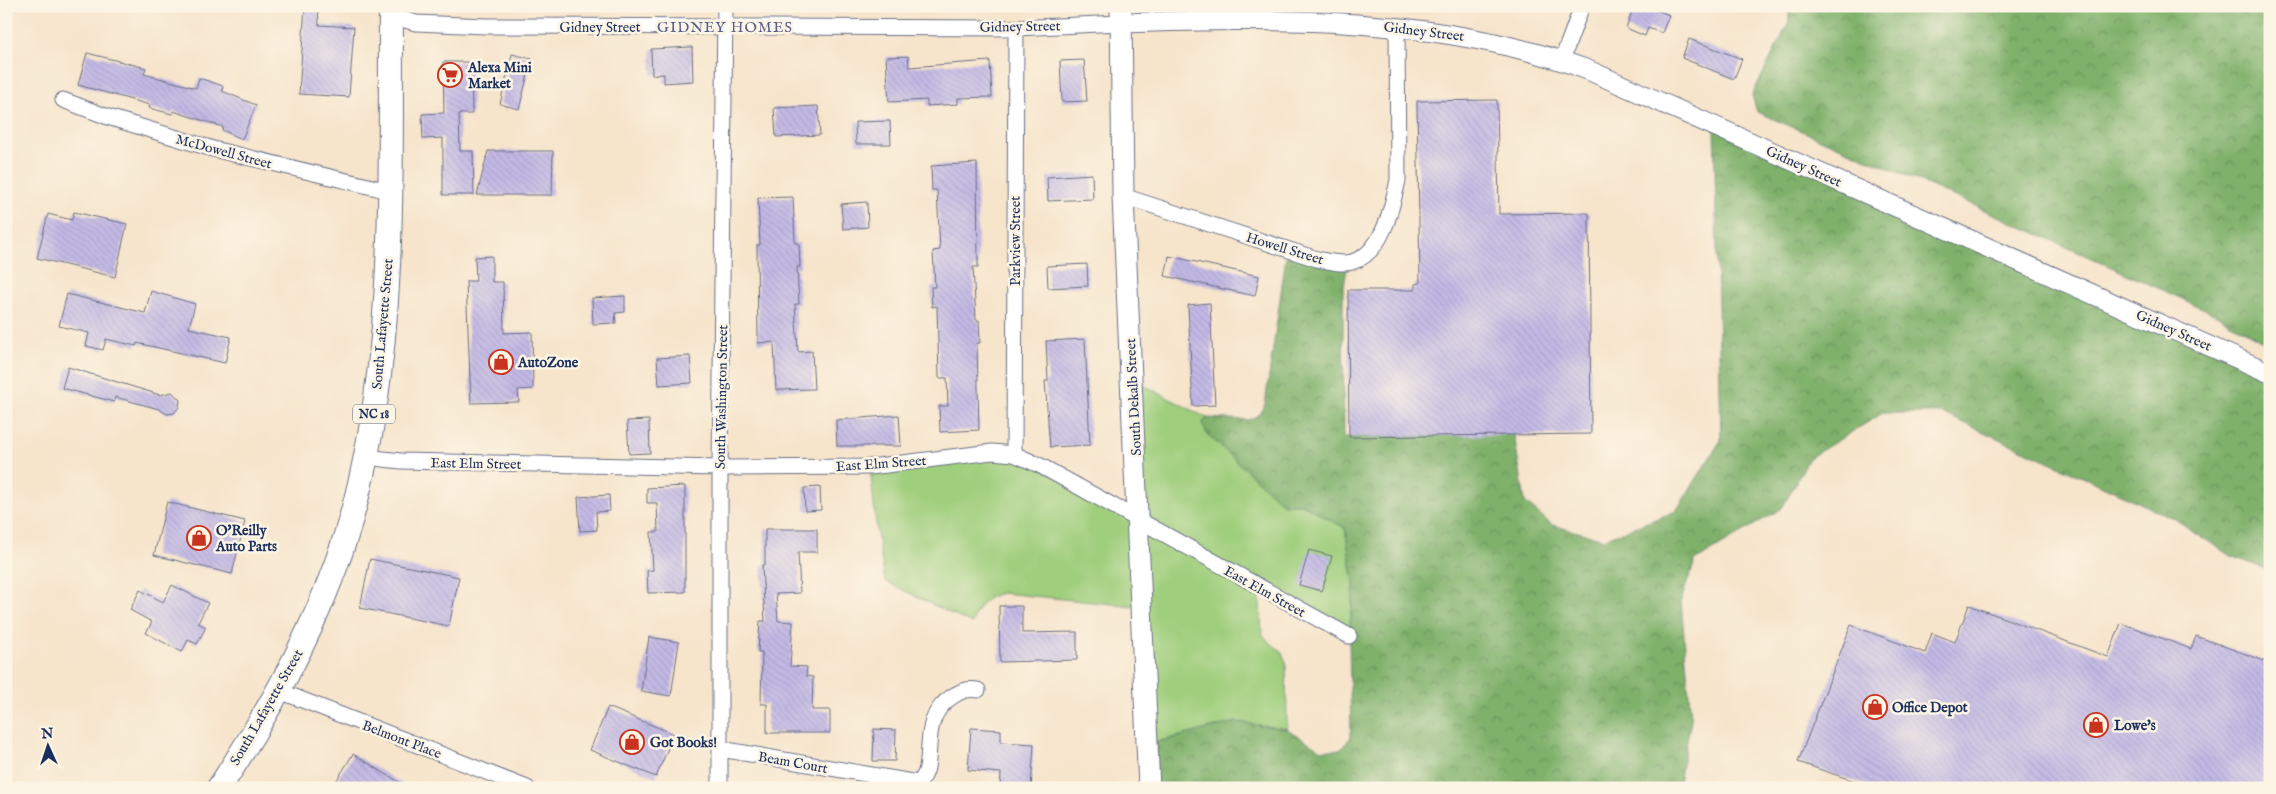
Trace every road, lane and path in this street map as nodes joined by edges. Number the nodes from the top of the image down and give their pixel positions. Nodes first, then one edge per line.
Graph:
1 (725, 6) edge
2 (1582, 6) edge
3 (391, 11) edge
4 (1120, 15) edge
5 (1397, 26) junction
6 (725, 27) junction
7 (1016, 28) junction
8 (1562, 60) junction
9 (62, 100) dead end
10 (389, 191) junction
11 (1123, 196) junction
12 (2270, 373) edge
13 (1014, 454) junction
14 (366, 458) junction
15 (720, 468) junction
16 (1139, 521) junction
17 (1349, 636) dead end
18 (277, 690) junction
19 (978, 690) dead end
20 (721, 750) junction
21 (218, 788) edge
22 (527, 788) edge
23 (720, 788) edge
24 (1149, 788) edge

1 - 6 street, South Washington Street
2 - 8 street
3 - 6 street, Gidney Street
3 - 10 main road, South Lafayette Street / NC 18
4 - 5 street, Gidney Street
4 - 7 street, Gidney Street
4 - 11 main road, South Dekalb Street
5 - 8 street, Gidney Street
5 - 11 street, Howell Street
6 - 7 street, Gidney Street
6 - 15 street, South Washington Street
7 - 13 street, Parkview Street
8 - 12 street, Gidney Street
9 - 10 street, McDowell Street
10 - 14 main road, South Lafayette Street / NC 18
11 - 16 main road, South Dekalb Street
13 - 15 street, East Elm Street
13 - 16 street, East Elm Street
14 - 15 street, East Elm Street
14 - 18 main road, South Lafayette Street / NC 18
15 - 20 street, South Washington Street
16 - 17 street, East Elm Street
16 - 24 main road, South Dekalb Street
18 - 21 main road, South Lafayette Street / NC 18
18 - 22 street, Belmont Place
19 - 20 street, Beam Court
20 - 23 street, South Washington Street

